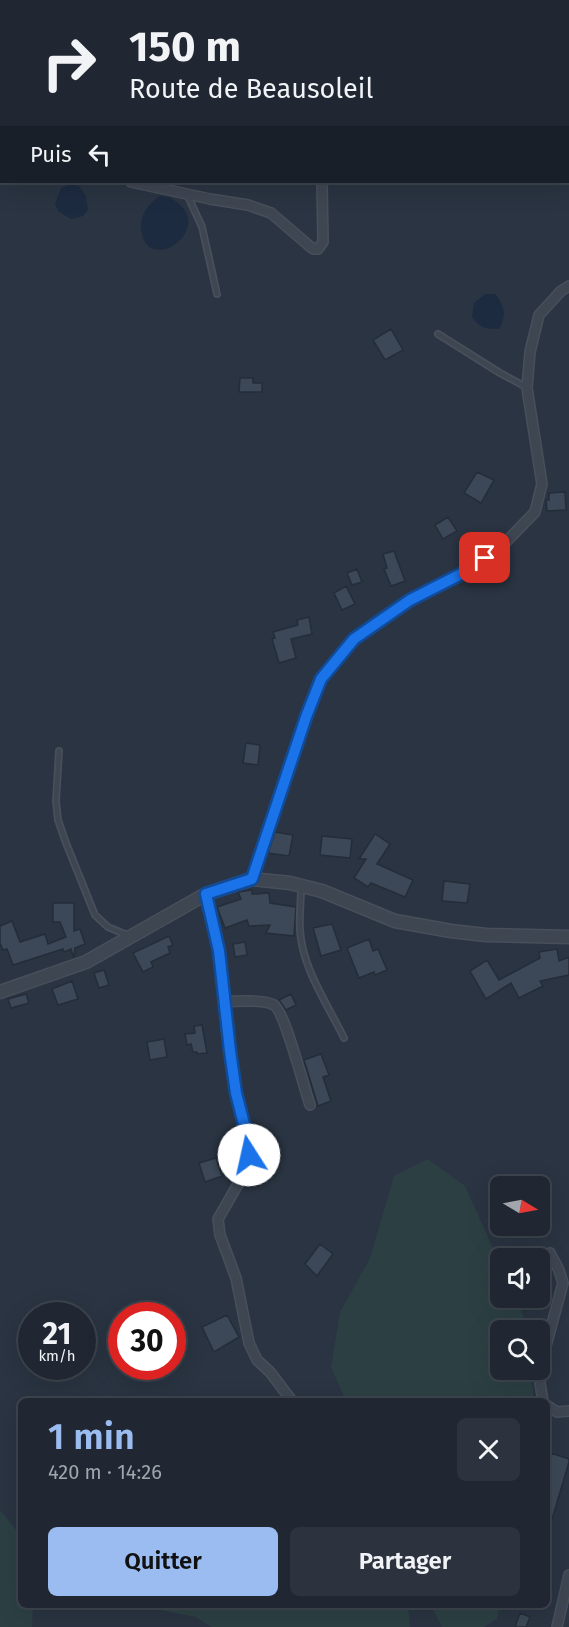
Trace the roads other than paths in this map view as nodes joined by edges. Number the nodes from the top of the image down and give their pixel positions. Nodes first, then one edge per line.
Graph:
1 (136, 183) edge
2 (322, 183) edge
3 (187, 194) junction
4 (569, 286) edge
5 (217, 294) dead end
6 (438, 334) dead end
7 (527, 388) junction
8 (59, 751) dead end
9 (252, 879) junction
10 (301, 886) junction
11 (206, 894) junction
12 (569, 936) edge
13 (131, 937) junction
14 (0, 992) edge
15 (224, 1002) junction
16 (344, 1038) dead end
17 (310, 1105) dead end
18 (550, 1253) dead end
19 (290, 1398) edge
20 (542, 1398) edge
21 (550, 1407) edge
22 (569, 1411) edge
23 (569, 1575) edge
24 (557, 1627) edge

1 - 3 street
2 - 3 street
3 - 5 lane
4 - 7 street
6 - 7 lane
7 - 9 street
8 - 13 lane
9 - 10 street
9 - 11 street
10 - 12 street
10 - 16 lane
11 - 13 street
11 - 15 street
13 - 14 street
15 - 17 street
15 - 19 street
18 - 20 street
21 - 22 street
23 - 24 street

